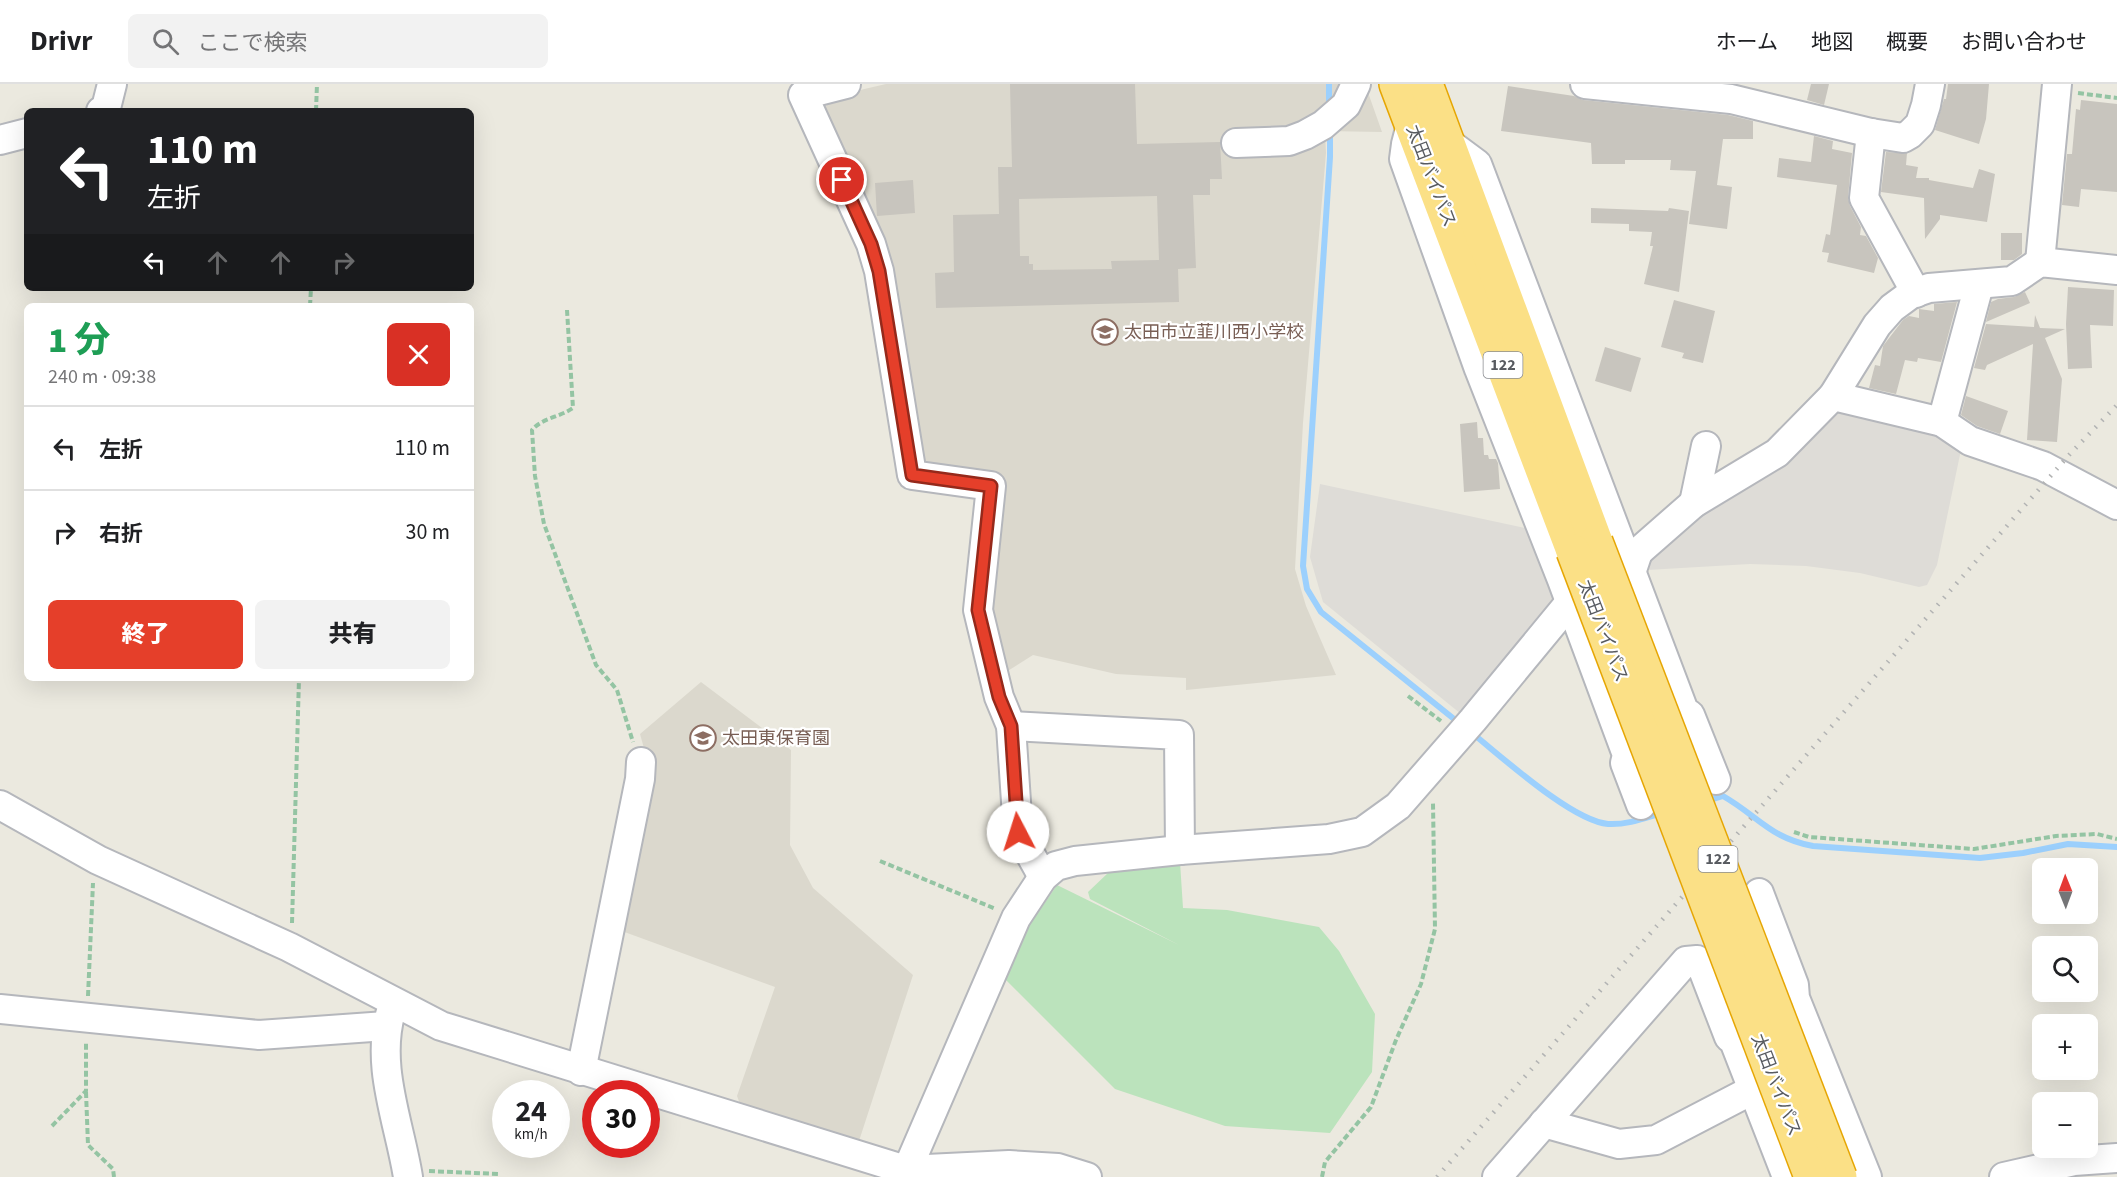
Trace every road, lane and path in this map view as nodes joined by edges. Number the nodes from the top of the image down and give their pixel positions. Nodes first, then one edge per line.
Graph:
1 (112, 84) edge
2 (316, 84) edge
3 (846, 84) edge
4 (1356, 84) edge
5 (1396, 84) edge
6 (1426, 84) edge
7 (1585, 84) edge
8 (1930, 84) edge
9 (2057, 87) edge
10 (2117, 98) edge
11 (106, 108) edge
12 (316, 108) edge
13 (1412, 125) junction
14 (1872, 133) junction
15 (24, 134) edge
16 (0, 141) edge
17 (1446, 141) junction
18 (1236, 143) dead end
19 (2040, 262) junction
20 (2117, 270) edge
21 (1979, 285) junction
22 (1916, 292) junction
23 (567, 310) dead end
24 (1833, 396) junction
25 (1942, 422) junction
26 (1706, 446) dead end
27 (1694, 503) junction
28 (2117, 505) edge
29 (1585, 546) junction
30 (1632, 561) junction
31 (1570, 602) junction
32 (299, 681) edge
33 (1408, 696) dead end
34 (1011, 726) junction
35 (1465, 729) junction
36 (641, 762) joint
37 (1433, 767) junction
38 (1716, 780) dead end
39 (0, 805) edge
40 (1641, 805) dead end
41 (1794, 832) dead end
42 (2117, 839) edge
43 (1180, 850) junction
44 (880, 861) dead end
45 (1043, 877) junction
46 (1759, 893) dead end
47 (1016, 918) junction
48 (289, 947) junction
49 (0, 1009) edge
50 (390, 1014) junction
51 (581, 1071) junction
52 (1754, 1089) junction
53 (86, 1091) dead end
54 (1545, 1123) junction
55 (2117, 1158) edge
56 (408, 1173) edge
57 (905, 1173) edge
58 (498, 1174) dead end
59 (114, 1177) edge
60 (1087, 1177) edge
61 (1322, 1177) edge
62 (1497, 1177) edge
63 (1787, 1177) edge
64 (1811, 1177) edge
65 (1840, 1177) edge
66 (1867, 1177) edge
67 (2004, 1177) edge

1 - 11 street
2 - 12 path
3 - 34 street
4 - 18 street
5 - 13 highway, 太田バイパス / 122
6 - 17 highway, 太田バイパス / 122
7 - 14 street
8 - 14 street
9 - 10 path
9 - 19 street
13 - 29 highway, 太田バイパス / 122
13 - 31 street
14 - 22 street
15 - 16 street
17 - 29 highway, 太田バイパス / 122
17 - 30 street
19 - 20 street
19 - 21 street
21 - 22 street
21 - 25 street
22 - 24 street
23 - 36 path
24 - 25 street
24 - 27 street
25 - 28 street
26 - 27 street
27 - 30 street
29 - 64 highway, 太田バイパス / 122, bridge
29 - 65 highway, 太田バイパス / 122, bridge
30 - 31 street
30 - 38 street
31 - 35 street
31 - 40 street
32 - 48 path
33 - 35 path
34 - 43 street
34 - 45 street
35 - 37 street
36 - 51 street
37 - 43 street
37 - 61 path
39 - 48 street
41 - 42 path
43 - 45 street
44 - 47 path
45 - 47 street
46 - 66 street
47 - 57 street
48 - 50 street
49 - 50 street
50 - 51 street
50 - 56 street
51 - 57 street
52 - 54 street
52 - 54 street
52 - 63 street
53 - 59 path
54 - 62 street
55 - 67 street
56 - 58 path
57 - 60 street

